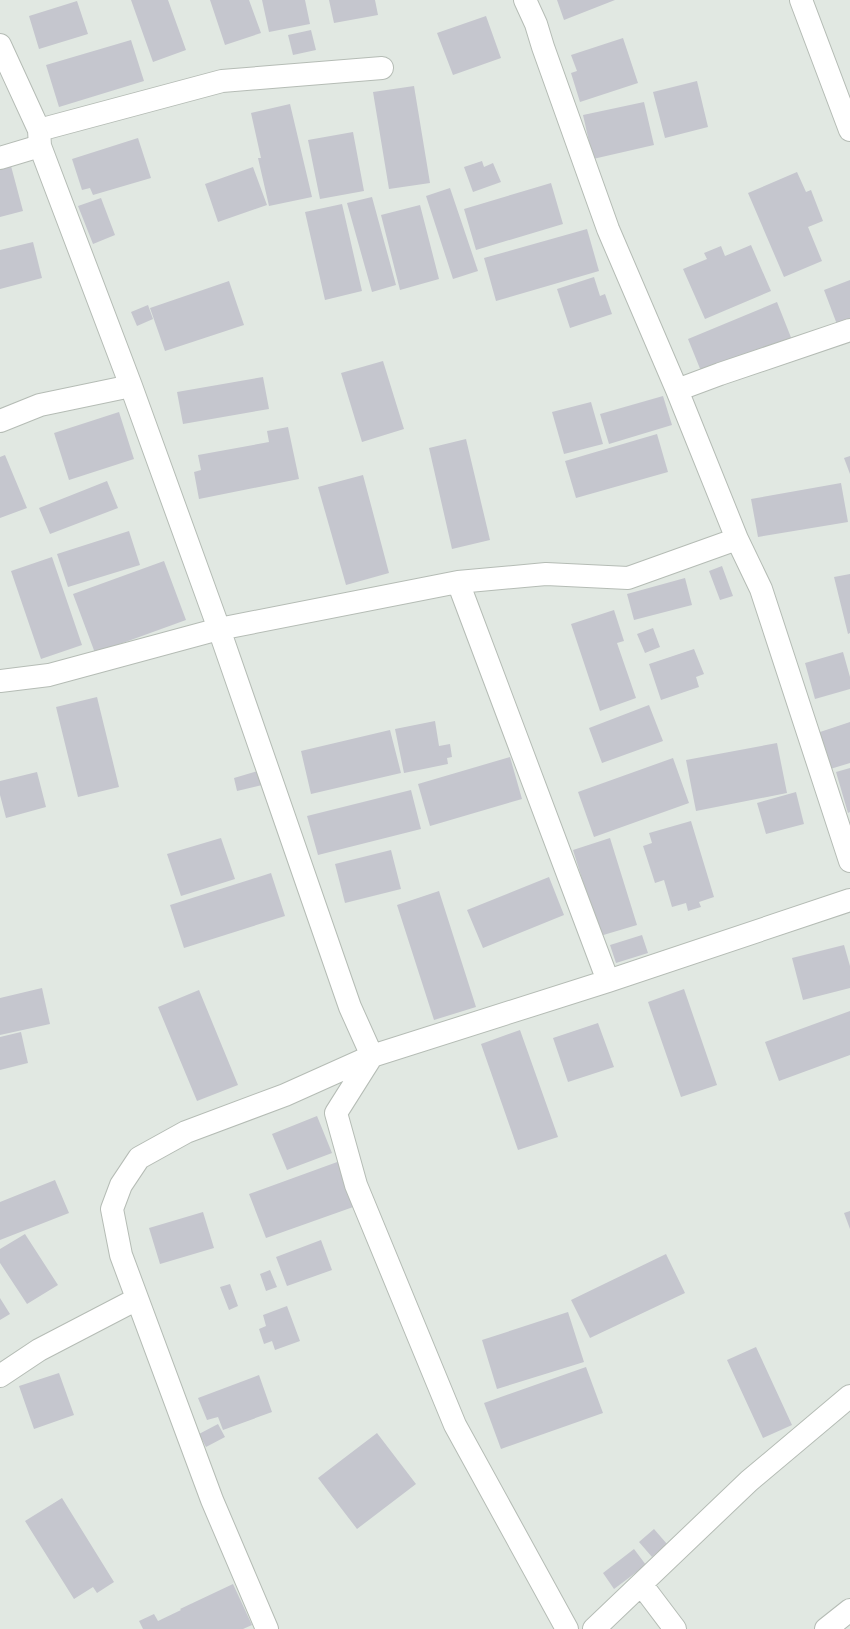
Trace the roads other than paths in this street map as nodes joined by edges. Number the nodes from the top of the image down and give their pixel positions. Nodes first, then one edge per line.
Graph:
1 (525, 0) edge
2 (801, 0) edge
3 (0, 45) edge
4 (382, 68) dead end
5 (850, 130) edge
6 (40, 138) junction
7 (0, 158) edge
8 (850, 330) edge
9 (131, 386) junction
10 (677, 390) junction
11 (0, 421) edge
12 (737, 539) junction
13 (458, 582) junction
14 (219, 629) junction
15 (0, 681) edge
16 (850, 861) edge
17 (850, 900) edge
18 (608, 981) junction
19 (372, 1056) junction
20 (137, 1299) junction
21 (0, 1376) edge
22 (850, 1396) edge
23 (641, 1584) junction
24 (850, 1610) edge
25 (267, 1629) edge
26 (567, 1629) edge
27 (594, 1629) edge
28 (675, 1629) edge
29 (826, 1629) edge

1 - 10 street
2 - 5 street
3 - 6 street
4 - 6 street
6 - 7 street
6 - 9 street
8 - 10 street
9 - 11 street
9 - 14 street
10 - 12 street
12 - 13 street
12 - 16 street
13 - 14 street
13 - 18 street
14 - 15 street
14 - 19 street
17 - 18 street
18 - 19 street
19 - 20 street
19 - 26 street
20 - 21 street
20 - 25 street
22 - 23 street
23 - 27 street
23 - 28 street
24 - 29 street

